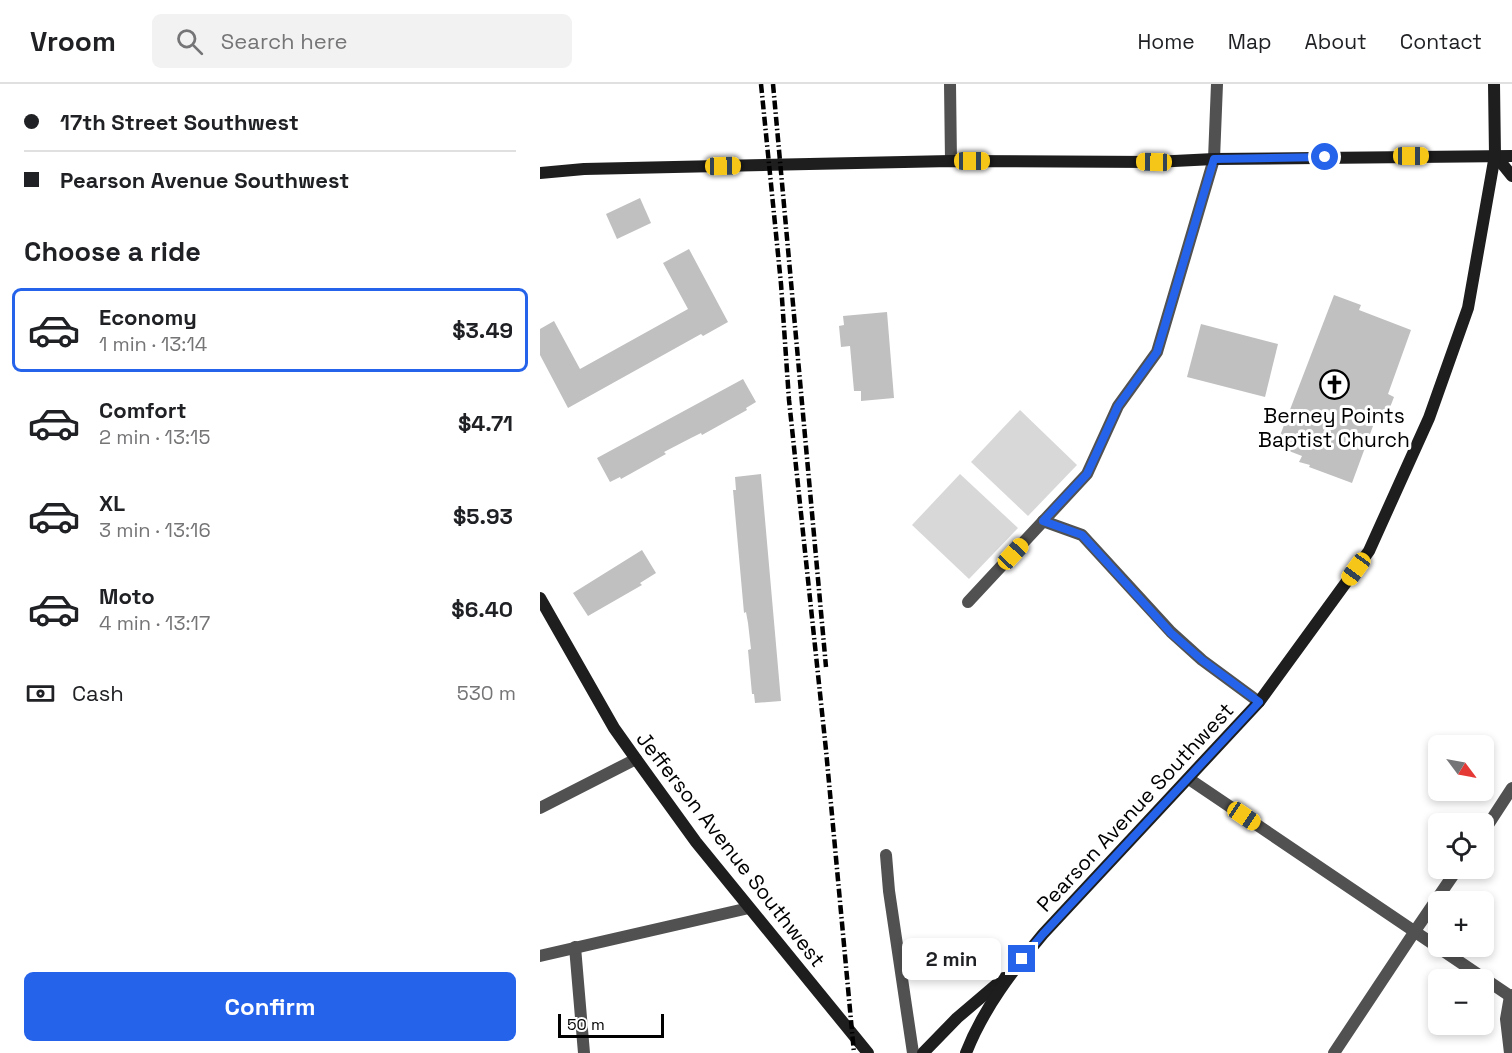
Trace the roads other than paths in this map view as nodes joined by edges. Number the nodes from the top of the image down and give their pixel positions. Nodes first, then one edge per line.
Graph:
1 (950, 84) edge
2 (1217, 84) edge
3 (1494, 84) edge
4 (1495, 155) junction
5 (1512, 156) edge
6 (1214, 159) junction
7 (951, 161) junction
8 (540, 173) edge
9 (1512, 176) edge
10 (1043, 521) junction
11 (540, 598) edge
12 (968, 602) dead end
13 (1259, 702) junction
14 (636, 759) junction
15 (1189, 779) junction
16 (1512, 788) edge
17 (540, 808) edge
18 (1494, 816) edge
19 (886, 855) dead end
20 (1450, 879) edge
21 (750, 908) junction
22 (1414, 931) junction
23 (575, 947) junction
24 (540, 956) edge
25 (1012, 971) junction
26 (1511, 995) edge
27 (584, 1053) edge
28 (868, 1053) edge
29 (913, 1053) edge
30 (923, 1053) edge
31 (966, 1053) edge
32 (1334, 1053) edge
33 (1510, 1053) edge

1 - 7 street
2 - 6 street
3 - 4 street, Pearson Avenue Southwest
4 - 5 street
4 - 6 street
4 - 9 street
4 - 13 street, Pearson Avenue Southwest
6 - 7 street
6 - 10 street
7 - 8 street
10 - 12 street
10 - 13 street
11 - 14 street, Jefferson Avenue Southwest
13 - 15 street, Pearson Avenue Southwest
14 - 17 street
14 - 21 street, Jefferson Avenue Southwest
15 - 22 street
15 - 25 street, Pearson Avenue Southwest
16 - 18 street
19 - 29 street
20 - 22 street
21 - 23 street
21 - 28 street, Jefferson Avenue Southwest
22 - 26 street
22 - 32 street
23 - 24 street
23 - 27 street
25 - 30 street
25 - 31 street, Pearson Avenue Southwest
26 - 33 street

